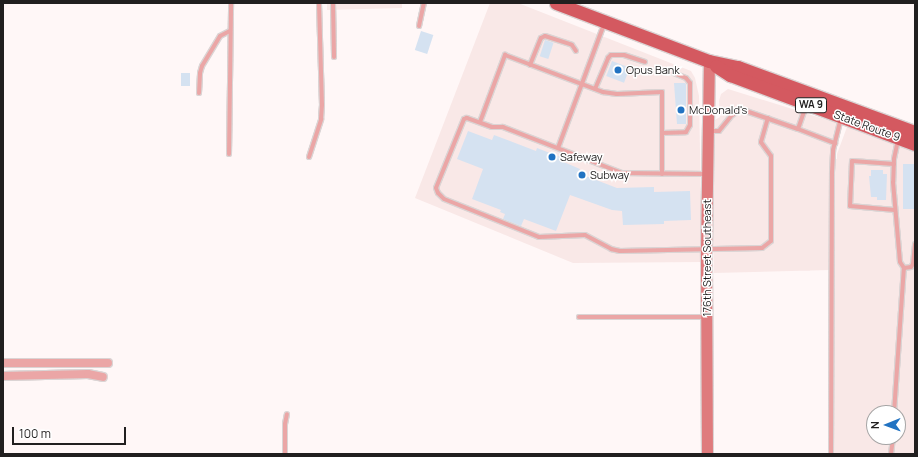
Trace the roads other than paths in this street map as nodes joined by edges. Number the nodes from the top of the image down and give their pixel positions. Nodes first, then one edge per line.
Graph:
1 (231, 3) edge
2 (319, 3) edge
3 (333, 3) edge
4 (424, 3) edge
5 (556, 3) edge
6 (604, 21) junction
7 (419, 26) dead end
8 (230, 31) junction
9 (576, 51) dead end
10 (334, 57) dead end
11 (645, 62) dead end
12 (709, 62) junction
13 (530, 65) junction
14 (669, 71) dead end
15 (582, 84) junction
16 (595, 89) junction
17 (199, 93) dead end
18 (806, 104) junction
19 (842, 117) junction
20 (768, 118) junction
21 (480, 122) junction
22 (798, 129) junction
23 (708, 131) junction
24 (915, 132) edge
25 (662, 133) junction
26 (899, 138) junction
27 (835, 143) junction
28 (915, 144) edge
29 (558, 148) junction
30 (229, 154) dead end
31 (309, 157) dead end
32 (894, 164) junction
33 (662, 174) junction
34 (707, 174) junction
35 (895, 210) junction
36 (915, 244) edge
37 (706, 249) junction
38 (904, 268) junction
39 (579, 317) dead end
40 (706, 317) junction
41 (3, 363) edge
42 (108, 363) dead end
43 (3, 376) edge
44 (103, 377) dead end
45 (895, 405) edge
46 (287, 414) dead end
47 (285, 454) edge
48 (707, 454) edge
49 (831, 454) edge

1 - 8 lane
2 - 31 lane
3 - 10 lane
4 - 7 lane
5 - 6 main road, State Route 9 / WA 9
6 - 12 main road, State Route 9 / WA 9
6 - 15 lane
8 - 17 lane
8 - 30 lane
9 - 13 lane
11 - 16 lane
12 - 18 main road, State Route 9 / WA 9
12 - 23 street, 176th Street Southeast
12 - 24 main road, State Route 9 / WA 9
13 - 15 lane
13 - 21 lane
14 - 25 lane
15 - 16 lane
15 - 29 lane
16 - 25 lane
18 - 19 main road, State Route 9 / WA 9
18 - 22 lane
19 - 26 main road, State Route 9 / WA 9
19 - 27 lane
20 - 22 lane
20 - 23 lane
20 - 37 lane
21 - 29 lane
21 - 37 lane
22 - 27 lane
23 - 34 street, 176th Street Southeast
25 - 33 lane
26 - 28 main road, State Route 9 / WA 9
26 - 32 lane
27 - 49 lane
29 - 33 lane
32 - 35 lane
32 - 35 lane
33 - 34 lane
34 - 37 street, 176th Street Southeast
35 - 38 lane
36 - 38 lane
37 - 40 street, 176th Street Southeast
38 - 45 lane
39 - 40 lane
40 - 48 street, 176th Street Southeast
41 - 42 street
43 - 44 street
46 - 47 lane

